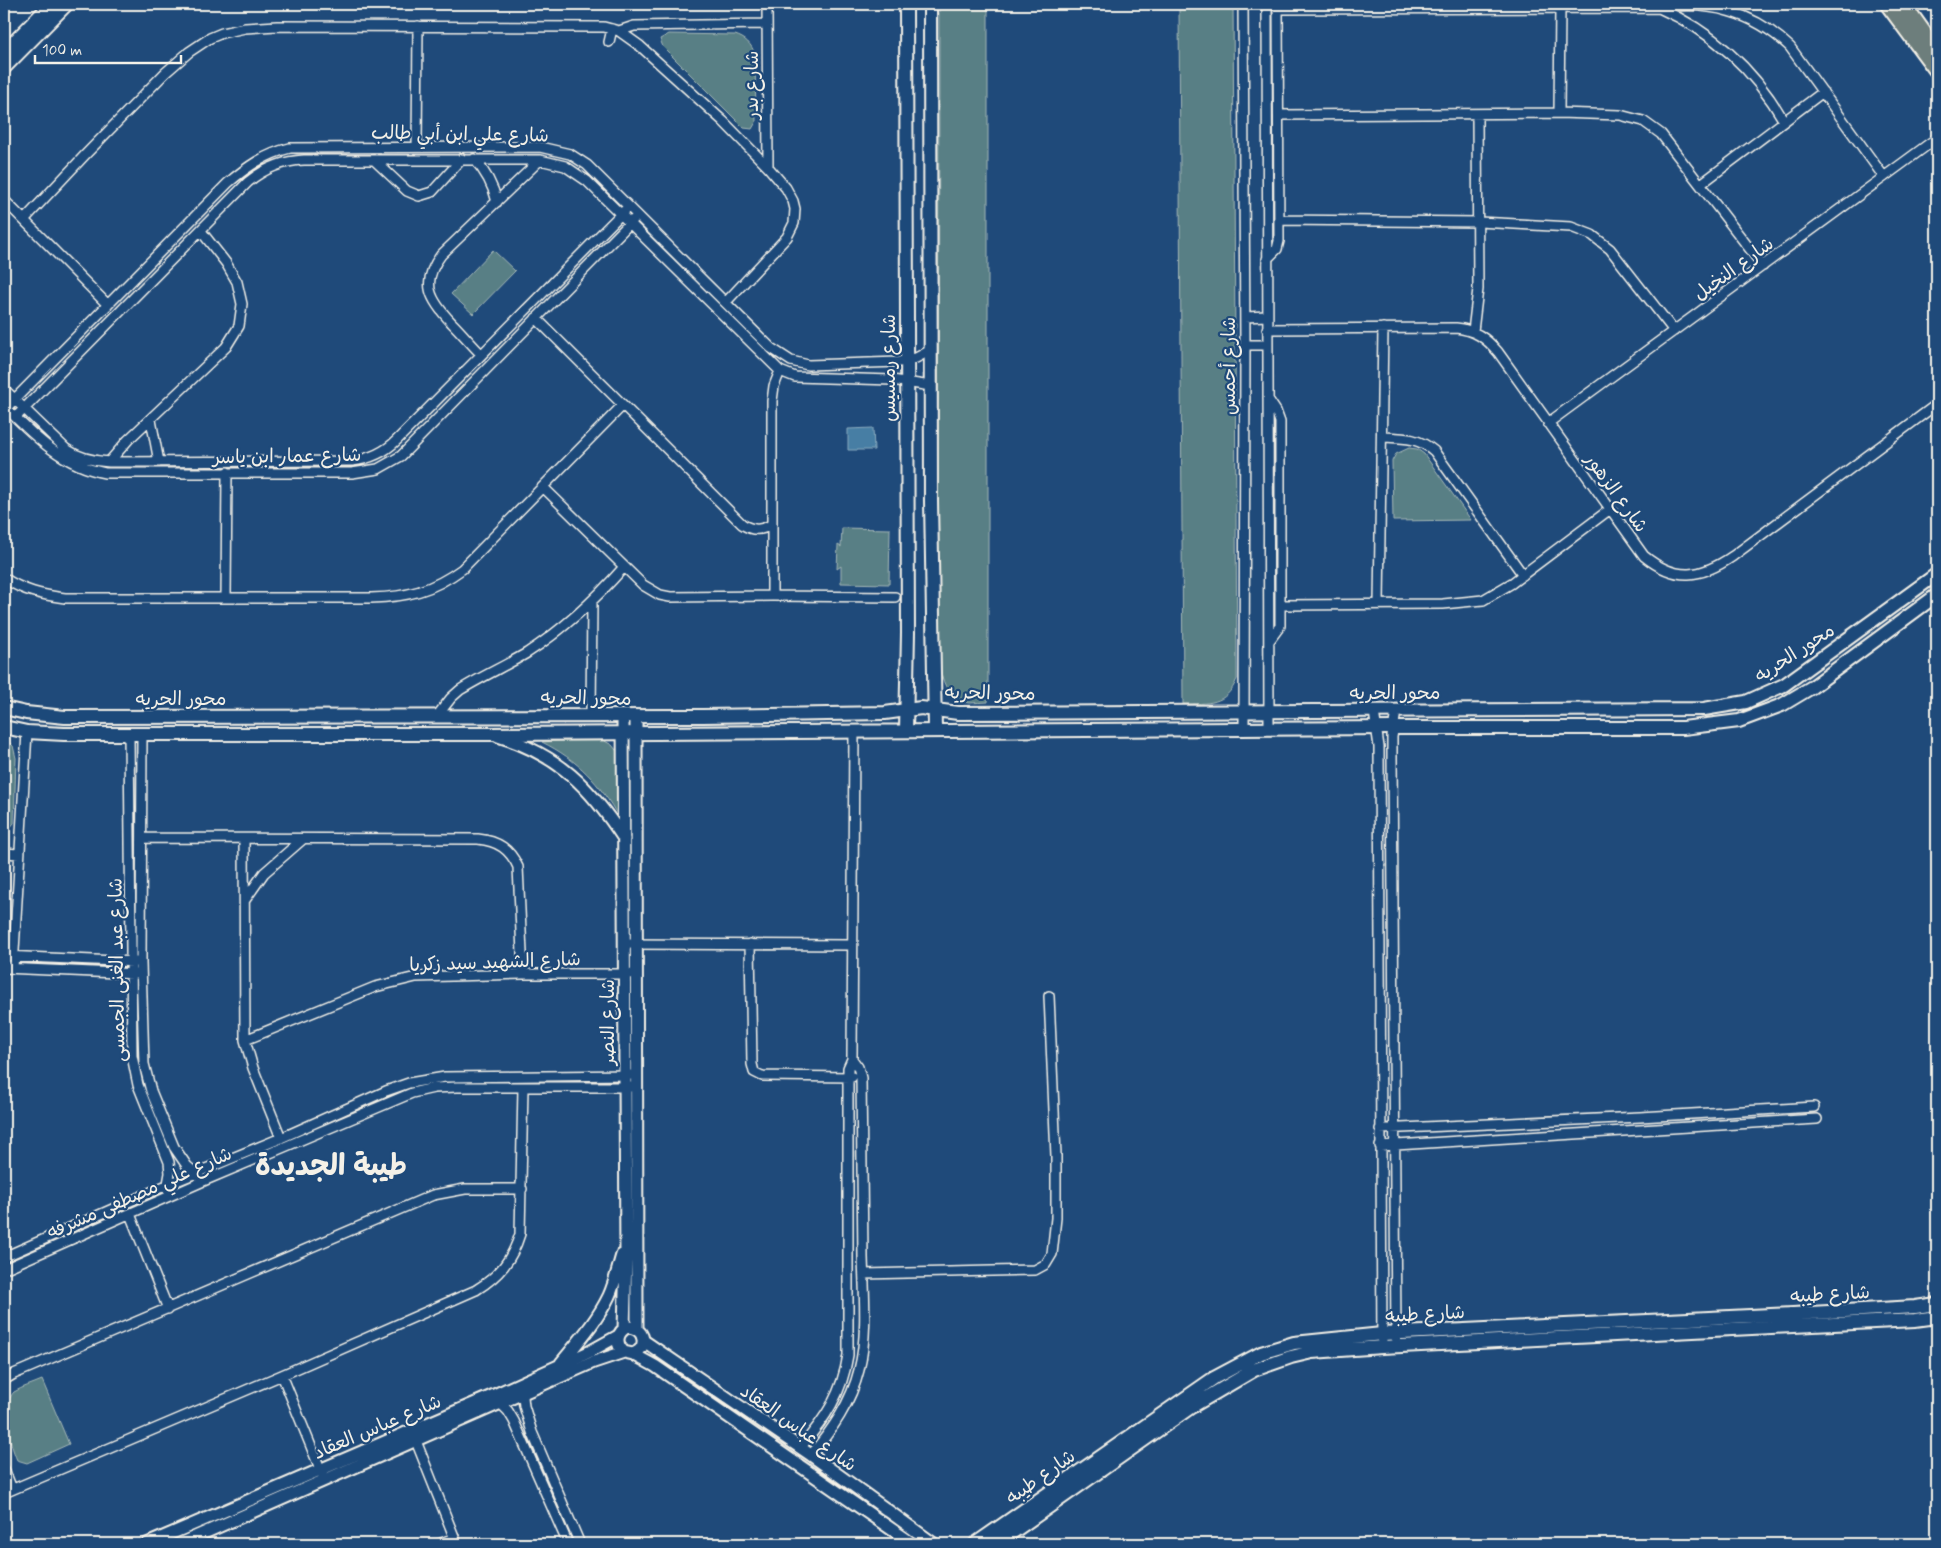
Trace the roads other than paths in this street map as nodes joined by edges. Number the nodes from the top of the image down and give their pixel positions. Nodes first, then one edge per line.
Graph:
1 (51, 4) edge
2 (67, 4) edge
3 (767, 4) edge
4 (906, 4) edge
5 (930, 4) edge
6 (1242, 4) edge
7 (1267, 4) edge
8 (1888, 4) edge
9 (1903, 4) edge
10 (1279, 6) edge
11 (1560, 7) junction
12 (1659, 8) junction
13 (767, 24) junction
14 (418, 26) junction
15 (616, 30) junction
16 (609, 42) dead end
17 (4, 52) edge
18 (1937, 52) edge
19 (4, 68) edge
20 (1937, 70) edge
21 (1823, 92) junction
22 (1559, 113) junction
23 (1477, 114) junction
24 (1279, 115) junction
25 (1784, 122) junction
26 (1937, 138) edge
27 (417, 147) junction
28 (462, 159) junction
29 (474, 159) junction
30 (374, 160) junction
31 (540, 160) junction
32 (768, 167) junction
33 (1884, 177) junction
34 (1701, 184) junction
35 (4, 200) edge
36 (497, 202) junction
37 (629, 206) junction
38 (620, 215) junction
39 (638, 215) junction
40 (24, 220) junction
41 (1280, 220) junction
42 (1479, 222) junction
43 (629, 224) junction
44 (201, 231) junction
45 (1267, 260) junction
46 (1764, 266) junction
47 (726, 302) junction
48 (108, 305) junction
49 (1267, 316) junction
50 (1245, 317) junction
51 (536, 318) junction
52 (1383, 328) junction
53 (1267, 330) junction
54 (1473, 331) junction
55 (1674, 331) junction
56 (1245, 345) junction
57 (1267, 345) junction
58 (931, 350) junction
59 (481, 354) junction
60 (907, 360) junction
61 (780, 371) junction
62 (908, 381) junction
63 (931, 386) junction
64 (4, 390) edge
65 (14, 399) junction
66 (1268, 399) junction
67 (1937, 404) edge
68 (623, 405) junction
69 (5, 407) edge
70 (24, 409) junction
71 (16, 418) junction
72 (151, 420) junction
73 (1548, 423) junction
74 (1382, 437) junction
75 (108, 462) junction
76 (159, 462) junction
77 (227, 472) junction
78 (543, 487) junction
79 (1609, 510) junction
80 (772, 524) junction
81 (624, 567) junction
82 (1937, 574) edge
83 (1523, 575) junction
84 (4, 578) edge
85 (1937, 595) edge
86 (772, 596) junction
87 (895, 597) dead end
88 (226, 598) junction
89 (592, 602) junction
90 (1379, 604) junction
91 (1280, 605) junction
92 (1268, 640) junction
93 (4, 708) edge
94 (906, 709) junction
95 (935, 710) junction
96 (1374, 711) junction
97 (1396, 711) junction
98 (1243, 712) junction
99 (1269, 712) junction
100 (827, 714) junction
101 (591, 715) junction
102 (437, 716) junction
103 (630, 716) junction
104 (4, 727) edge
105 (1378, 728) junction
106 (1393, 728) junction
107 (1244, 729) junction
108 (1269, 729) junction
109 (934, 730) junction
110 (854, 731) junction
111 (906, 731) junction
112 (27, 732) junction
113 (827, 732) junction
114 (630, 733) junction
115 (136, 734) junction
116 (492, 734) junction
117 (142, 838) junction
118 (244, 839) junction
119 (303, 839) junction
120 (624, 840) junction
121 (637, 840) junction
122 (4, 853) edge
123 (19, 854) junction
124 (245, 901) junction
125 (625, 944) junction
126 (637, 944) junction
127 (750, 944) junction
128 (852, 944) junction
129 (8, 957) edge
130 (137, 962) junction
131 (8, 968) edge
132 (137, 974) junction
133 (522, 974) junction
134 (631, 974) junction
135 (1049, 996) dead end
136 (246, 1040) junction
137 (852, 1059) junction
138 (630, 1075) junction
139 (848, 1077) junction
140 (861, 1078) junction
141 (523, 1087) junction
142 (630, 1087) junction
143 (1814, 1107) dead end
144 (1817, 1119) dead end
145 (1380, 1129) junction
146 (1394, 1129) junction
147 (281, 1138) junction
148 (1395, 1144) junction
149 (1380, 1146) junction
150 (195, 1174) junction
151 (206, 1180) junction
152 (169, 1184) junction
153 (522, 1189) junction
154 (165, 1198) junction
155 (130, 1214) junction
156 (626, 1243) junction
157 (4, 1257) edge
158 (4, 1269) edge
159 (864, 1274) junction
160 (1937, 1304) edge
161 (168, 1309) junction
162 (1937, 1316) edge
163 (1793, 1320) junction
164 (637, 1329) junction
165 (621, 1332) junction
166 (1382, 1340) junction
167 (1396, 1340) junction
168 (644, 1341) junction
169 (628, 1353) junction
170 (558, 1366) junction
171 (282, 1376) junction
172 (4, 1380) edge
173 (522, 1389) junction
174 (497, 1399) junction
175 (416, 1441) junction
176 (800, 1448) junction
177 (811, 1455) junction
178 (4, 1469) edge
179 (320, 1469) junction
180 (325, 1480) junction
181 (8, 1491) edge
182 (456, 1541) edge
183 (147, 1544) edge
184 (179, 1544) edge
185 (439, 1544) edge
186 (568, 1544) edge
187 (580, 1544) edge
188 (913, 1544) edge
189 (934, 1544) edge
190 (975, 1544) edge
191 (996, 1544) edge

1 - 17 main road
2 - 19 main road
3 - 13 street, شارع بدر
4 - 60 main road, شارع رمسيس
5 - 58 main road
6 - 50 street, شارع أحمس
7 - 45 street, شارع أحمس
8 - 20 main road
9 - 18 main road
10 - 11 street
10 - 24 street
11 - 12 street
11 - 22 street
12 - 21 street
12 - 25 street
13 - 15 street
13 - 32 street, شارع بدر
14 - 15 street
14 - 27 street
14 - 40 street
15 - 16 street
15 - 32 street
21 - 25 street
21 - 33 street
22 - 23 street
22 - 34 street
23 - 24 street
23 - 42 street
24 - 41 street
25 - 34 street
26 - 33 street, شارع النخيل
27 - 37 street, شارع علي ابن أبي طالب
27 - 48 street, شارع علي ابن أبي طالب
28 - 29 street, شارع علي ابن أبي طالب
28 - 30 street, شارع علي ابن أبي طالب
28 - 30 street
29 - 31 street, شارع علي ابن أبي طالب
29 - 36 street
30 - 44 street, شارع علي ابن أبي طالب
31 - 36 street
31 - 38 street, شارع علي ابن أبي طالب
32 - 47 street
33 - 46 street, شارع النخيل
34 - 46 street
35 - 40 street
36 - 59 street
37 - 38 street, شارع عمار ابن ياسر
37 - 39 street, شارع علي ابن أبي طالب
38 - 43 street, شارع علي ابن أبي طالب
38 - 59 street, شارع عمار ابن ياسر
39 - 43 street, شارع عمار ابن ياسر
39 - 47 street, شارع علي ابن أبي طالب
40 - 48 street
41 - 42 street
41 - 45 street
42 - 54 street
42 - 55 street
43 - 51 street, شارع عمار ابن ياسر
43 - 61 street, شارع علي ابن أبي طالب
44 - 70 street, شارع علي ابن أبي طالب
44 - 72 street
45 - 49 street, شارع أحمس
46 - 55 street, شارع النخيل
47 - 60 street, شارع علي ابن أبي طالب
48 - 65 street, شارع علي ابن أبي طالب
49 - 50 street
49 - 53 street, شارع أحمس
50 - 56 street, شارع أحمس
51 - 68 street
51 - 77 street, شارع عمار ابن ياسر
52 - 53 street
52 - 54 street
52 - 74 street
53 - 57 street, شارع أحمس
54 - 73 street, شارع الزهور
55 - 73 street, شارع النخيل
56 - 57 street
56 - 98 street, شارع أحمس
57 - 66 street, شارع أحمس
58 - 60 street, شارع علي ابن أبي طالب
58 - 63 main road
59 - 76 street, شارع عمار ابن ياسر
60 - 62 main road, شارع رمسيس
61 - 62 street, شارع علي ابن أبي طالب
61 - 80 street
62 - 63 street, شارع علي ابن أبي طالب
62 - 94 main road, شارع رمسيس
63 - 95 main road
64 - 65 street, شارع عمار ابن ياسر
65 - 69 street, شارع علي ابن أبي طالب
65 - 70 street, شارع عمار ابن ياسر
66 - 91 street
66 - 92 street, شارع أحمس
67 - 79 street, شارع الزهور
68 - 78 street
68 - 80 street
69 - 71 street, شارع عمار ابن ياسر
70 - 71 street, شارع علي ابن أبي طالب
70 - 75 street, شارع عمار ابن ياسر
71 - 77 street, شارع عمار ابن ياسر
72 - 75 street
72 - 76 street
73 - 79 street, شارع الزهور
74 - 83 street
74 - 90 street
75 - 76 street, شارع عمار ابن ياسر
77 - 88 street
78 - 81 street
78 - 88 street
79 - 83 street
80 - 86 street
81 - 86 street
81 - 89 street
82 - 97 main road, محور الحريه
83 - 90 street
84 - 88 street
85 - 106 main road, محور الحريه
86 - 87 street
89 - 101 street
89 - 102 street
90 - 91 street
91 - 92 street
92 - 99 street, شارع أحمس
93 - 102 main road, محور الحريه
94 - 95 main road, محور الحريه
94 - 100 main road, محور الحريه
94 - 111 main road, شارع رمسيس
95 - 98 main road, محور الحريه
95 - 109 main road
96 - 97 main road, محور الحريه
96 - 99 main road, محور الحريه
96 - 105 street
97 - 106 street
98 - 99 main road, محور الحريه
98 - 107 street, شارع أحمس
99 - 108 street, شارع أحمس
100 - 103 main road, محور الحريه
100 - 113 main road
101 - 102 main road, محور الحريه
101 - 103 main road, محور الحريه
103 - 114 street, شارع النصر
104 - 112 main road, محور الحريه
105 - 106 main road, محور الحريه
105 - 108 main road, محور الحريه
105 - 145 street
106 - 146 street
107 - 108 main road, محور الحريه
107 - 109 main road, محور الحريه
109 - 111 main road, محور الحريه
110 - 111 main road, محور الحريه
110 - 113 main road, محور الحريه
110 - 128 street
112 - 115 main road, محور الحريه
112 - 123 street
113 - 114 main road, محور الحريه
114 - 116 main road, محور الحريه
114 - 120 street, شارع النصر
114 - 121 street, شارع النصر
115 - 116 main road, محور الحريه
115 - 117 street, شارع عبد الغنى الجمسى
115 - 130 street, شارع عبد الغنى الجمسى
116 - 120 street
117 - 118 street
117 - 130 street, شارع عبد الغنى الجمسى
118 - 119 street
118 - 124 street
119 - 124 street
119 - 133 street
120 - 121 street
120 - 125 street, شارع النصر
121 - 126 street, شارع النصر
122 - 123 street
123 - 129 street
124 - 136 street
125 - 126 street
125 - 134 street, شارع النصر
126 - 127 street
126 - 134 street, شارع النصر
127 - 128 street
127 - 139 street
128 - 137 street
129 - 130 street
129 - 131 street
130 - 132 street, شارع عبد الغنى الجمسى
131 - 132 street
132 - 150 street, شارع عبد الغنى الجمسى
132 - 152 street, شارع عبد الغنى الجمسى
133 - 134 street, شارع الشهيد سيد زكريا
133 - 136 street, شارع الشهيد سيد زكريا
134 - 138 street, شارع النصر
135 - 159 street
136 - 147 street
137 - 139 street
137 - 140 street
138 - 142 street, شارع النصر
138 - 147 street, شارع علي مصطفى مشرفه
139 - 140 street
139 - 176 street
140 - 159 street
141 - 142 street, شارع علي مصطفى مشرفه
141 - 151 street, شارع علي مصطفى مشرفه
141 - 153 street
142 - 156 street, شارع النصر
142 - 164 street, شارع النصر
143 - 146 street
144 - 148 street
145 - 146 street
145 - 149 street
146 - 148 street
147 - 150 street, شارع علي مصطفى مشرفه
148 - 149 street
148 - 167 street
149 - 166 street
150 - 151 street, شارع عبد الغنى الجمسى
150 - 152 street, شارع علي مصطفى مشرفه
151 - 154 street, شارع علي مصطفى مشرفه
152 - 154 street, شارع عبد الغنى الجمسى
152 - 157 street, شارع علي مصطفى مشرفه
153 - 161 street
153 - 171 street
154 - 155 street, شارع علي مصطفى مشرفه
155 - 158 street, شارع علي مصطفى مشرفه
155 - 161 street
156 - 165 street, شارع النصر
156 - 170 street
159 - 177 street
160 - 163 main road, شارع طيبه
161 - 172 street
162 - 163 main road, شارع طيبه
163 - 167 main road, شارع طيبه
164 - 165 street
164 - 168 street
165 - 169 street
165 - 170 street, شارع عباس العقاد
166 - 167 main road, شارع طيبه
166 - 190 main road, شارع طيبه
166 - 191 main road, شارع طيبه
168 - 169 street
168 - 176 street, شارع عباس العقاد
169 - 173 street, شارع عباس العقاد
169 - 188 street, شارع عباس العقاد
170 - 173 street, شارع عباس العقاد
171 - 179 street
171 - 181 street
173 - 174 street, شارع عباس العقاد
173 - 187 street
174 - 175 street, شارع عباس العقاد
174 - 179 street, شارع عباس العقاد
174 - 186 street
175 - 180 street, شارع عباس العقاد
175 - 182 street
176 - 177 street, شارع عباس العقاد
177 - 189 street, شارع عباس العقاد
178 - 181 street
179 - 180 street
179 - 183 street, شارع عباس العقاد
180 - 184 street, شارع عباس العقاد
182 - 185 street

